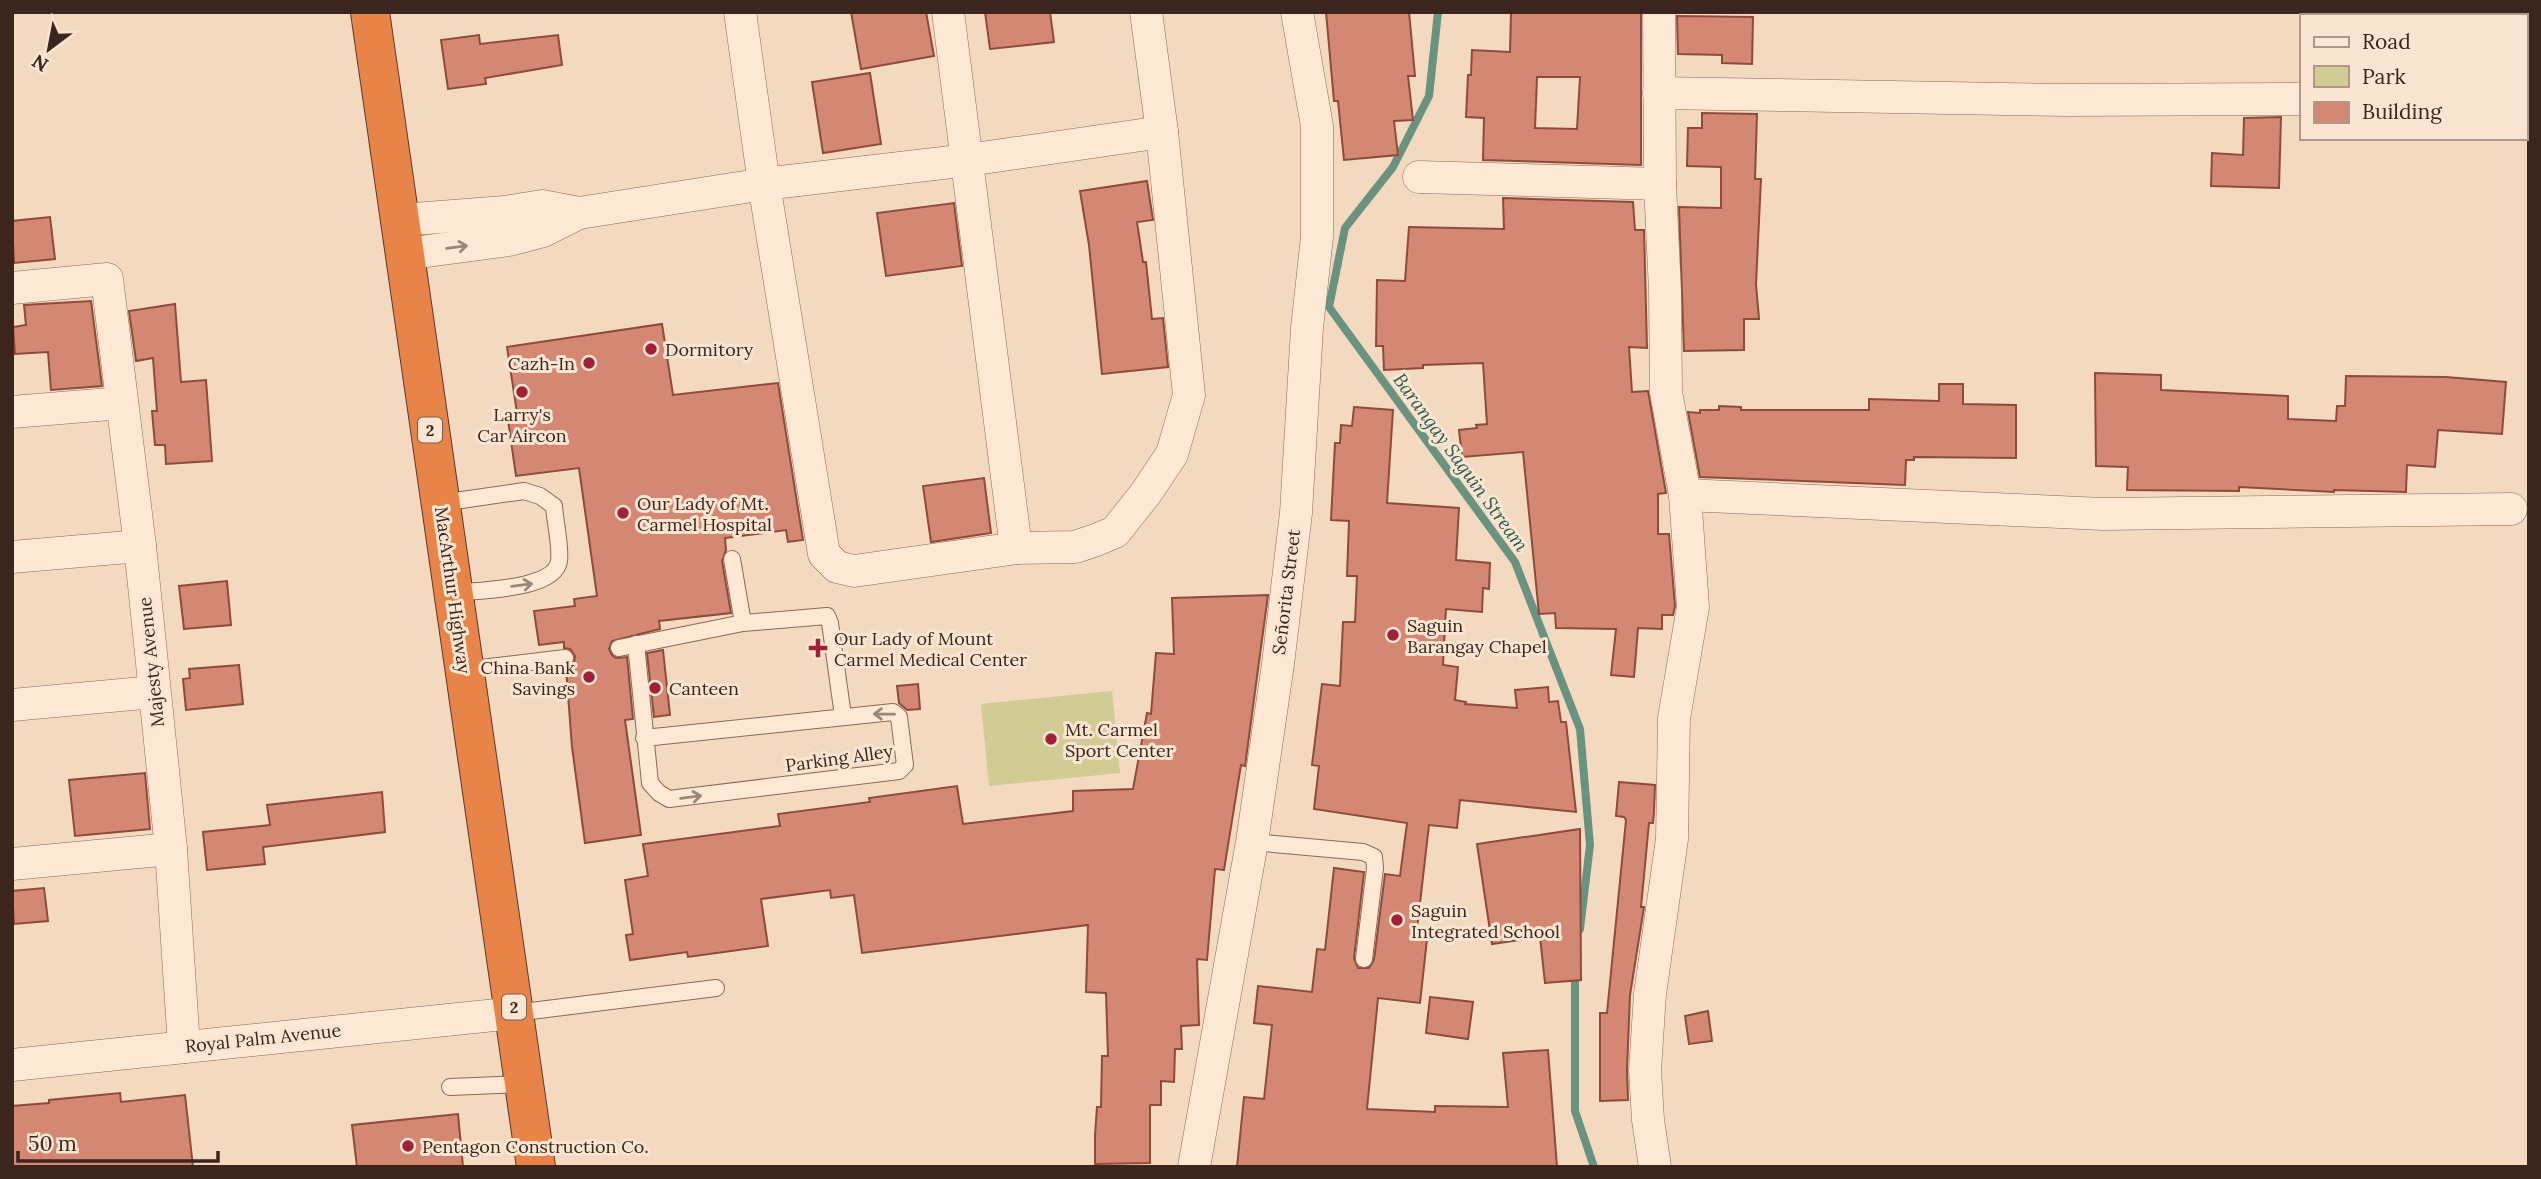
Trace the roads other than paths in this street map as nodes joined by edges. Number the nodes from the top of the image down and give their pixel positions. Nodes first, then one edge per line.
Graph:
1 (370, 12) edge
2 (740, 12) edge
3 (948, 12) edge
4 (1146, 12) edge
5 (1297, 12) edge
6 (1659, 12) edge
7 (1659, 93) junction
8 (2300, 99) edge
9 (1162, 132) junction
10 (968, 160) junction
11 (1419, 177) dead end
12 (764, 184) junction
13 (1660, 184) junction
14 (403, 237) junction
15 (12, 288) edge
16 (122, 403) junction
17 (12, 412) edge
18 (1685, 495) junction
19 (441, 503) junction
20 (2511, 509) dead end
21 (139, 546) junction
22 (1016, 548) junction
23 (12, 557) edge
24 (732, 559) dead end
25 (454, 593) junction
26 (743, 623) junction
27 (565, 658) dead end
28 (464, 670) junction
29 (154, 692) junction
30 (12, 705) edge
31 (843, 716) junction
32 (644, 738) junction
33 (1252, 842) junction
34 (171, 849) junction
35 (12, 864) edge
36 (1364, 958) dead end
37 (716, 988) dead end
38 (515, 1013) junction
39 (184, 1047) junction
40 (12, 1065) edge
41 (524, 1084) junction
42 (450, 1087) dead end
43 (536, 1167) edge
44 (1194, 1167) edge
45 (1655, 1167) edge

1 - 14 highway, MacArthur Highway / 2
2 - 12 street
3 - 10 street
4 - 9 street
5 - 33 street, Señorita Street
6 - 7 street
7 - 8 street
7 - 13 street
9 - 10 street
9 - 22 street
10 - 12 street
10 - 22 street
11 - 13 street
12 - 14 street
12 - 22 street
13 - 18 street
14 - 19 highway, MacArthur Highway / 2
15 - 16 street, Majesty Avenue
16 - 17 street
16 - 21 street, Majesty Avenue
18 - 20 street
18 - 45 street
19 - 25 highway, MacArthur Highway / 2
25 -> 19 lane
21 - 23 street
21 - 29 street, Majesty Avenue
24 - 26 lane
25 - 28 highway, MacArthur Highway / 2
26 - 31 lane
26 - 32 lane, Parking Alley
27 - 28 lane
28 - 38 highway, MacArthur Highway / 2
29 - 30 street
29 - 34 street, Majesty Avenue
31 - 32 lane, Parking Alley
32 -> 31 lane, Parking Alley
33 - 36 lane
33 - 44 street, Señorita Street
34 - 35 street
34 - 39 street, Majesty Avenue
37 - 38 lane
38 - 39 street, Royal Palm Avenue
38 - 41 highway, MacArthur Highway / 2
39 - 40 street, Royal Palm Avenue
41 - 42 lane
41 - 43 highway, MacArthur Highway / 2

